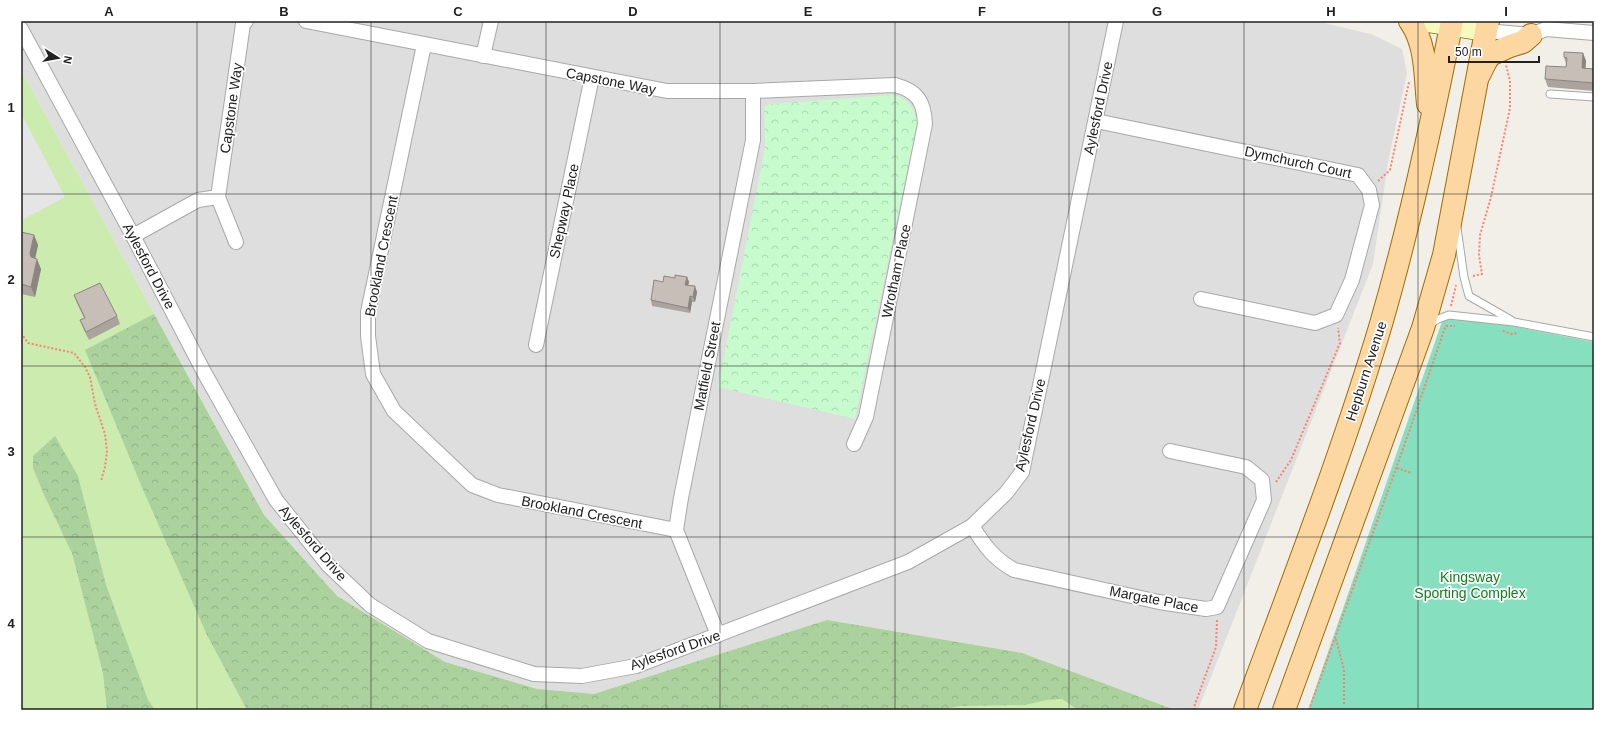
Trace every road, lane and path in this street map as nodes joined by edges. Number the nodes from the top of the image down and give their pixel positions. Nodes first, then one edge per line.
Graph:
1 (246, 21) edge
2 (306, 21) edge
3 (491, 21) edge
4 (1116, 21) edge
5 (1410, 21) edge
6 (1422, 21) edge
7 (1452, 24) edge
8 (1487, 26) edge
9 (1537, 28) edge
10 (21, 29) edge
11 (1594, 33) edge
12 (424, 45) junction
13 (483, 56) junction
14 (592, 77) junction
15 (1409, 80) dead end
16 (1477, 81) junction
17 (753, 91) junction
18 (1550, 94) dead end
19 (1594, 97) edge
20 (918, 98) joint
21 (1096, 121) junction
22 (1430, 128) junction
23 (1369, 190) junction
24 (218, 197) junction
25 (1454, 204) junction
26 (134, 236) junction
27 (236, 242) dead end
28 (1201, 299) dead end
29 (1336, 315) junction
30 (1514, 322) junction
31 (1423, 328) junction
32 (21, 333) edge
33 (1594, 337) edge
34 (536, 345) dead end
35 (854, 444) dead end
36 (1170, 451) dead end
37 (1397, 468) dead end
38 (1412, 473) dead end
39 (101, 481) dead end
40 (1264, 500) junction
41 (972, 526) junction
42 (676, 530) junction
43 (1217, 607) junction
44 (718, 635) junction
45 (1336, 638) dead end
46 (1344, 704) dead end
47 (1194, 710) edge
48 (1245, 710) edge
49 (1284, 710) edge

1 - 24 street, Capstone Way
2 - 12 street, Capstone Way
3 - 13 street
4 - 21 street, Aylesford Drive
5 - 22 main road
6 - 7 street
7 - 8 street
7 - 22 main road, Hepburn Avenue
8 - 9 street
8 - 16 main road
9 - 11 street
9 - 16 main road
10 - 26 street, Aylesford Drive
12 - 13 street, Capstone Way
12 - 42 street, Brookland Crescent
13 - 14 street, Capstone Way
14 - 17 street, Capstone Way
14 - 34 street, Shepway Place
15 - 23 path
16 - 25 main road
17 - 20 street, Capstone Way
17 - 42 street, Matfield Street
18 - 19 lane
20 - 35 street, Wrotham Place
21 - 23 street, Dymchurch Court
21 - 41 street, Aylesford Drive
22 - 48 main road, Hepburn Avenue
23 - 29 street
24 - 26 street
24 - 27 street
25 - 30 lane
25 - 31 main road
26 - 44 street, Aylesford Drive
28 - 29 street
29 - 40 path
30 - 31 lane
30 - 33 lane
31 - 49 main road
32 - 39 path
36 - 40 street, Margate Place
37 - 38 path
40 - 43 street, Margate Place
41 - 43 street, Margate Place
41 - 44 street, Aylesford Drive
42 - 44 street, Matfield Street
43 - 47 path
45 - 46 path

